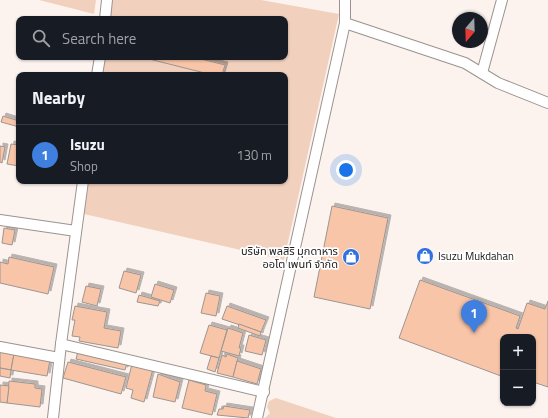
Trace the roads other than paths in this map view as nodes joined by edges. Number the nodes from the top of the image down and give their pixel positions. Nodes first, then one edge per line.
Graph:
1 (107, 0) edge
2 (345, 0) edge
3 (502, 0) edge
4 (105, 16) edge
5 (345, 23) junction
6 (100, 60) edge
7 (98, 72) edge
8 (482, 73) junction
9 (548, 103) edge
10 (82, 184) edge
11 (0, 220) edge
12 (76, 231) junction
13 (61, 344) junction
14 (0, 347) edge
15 (59, 358) junction
16 (264, 392) junction
17 (53, 418) edge
18 (257, 418) edge

1 - 4 street
2 - 5 street
3 - 8 street
5 - 8 street
5 - 16 street
6 - 7 street
8 - 9 street
10 - 12 street
11 - 12 street
12 - 13 street
13 - 15 street
13 - 16 street
14 - 15 street
15 - 17 street
16 - 18 street

